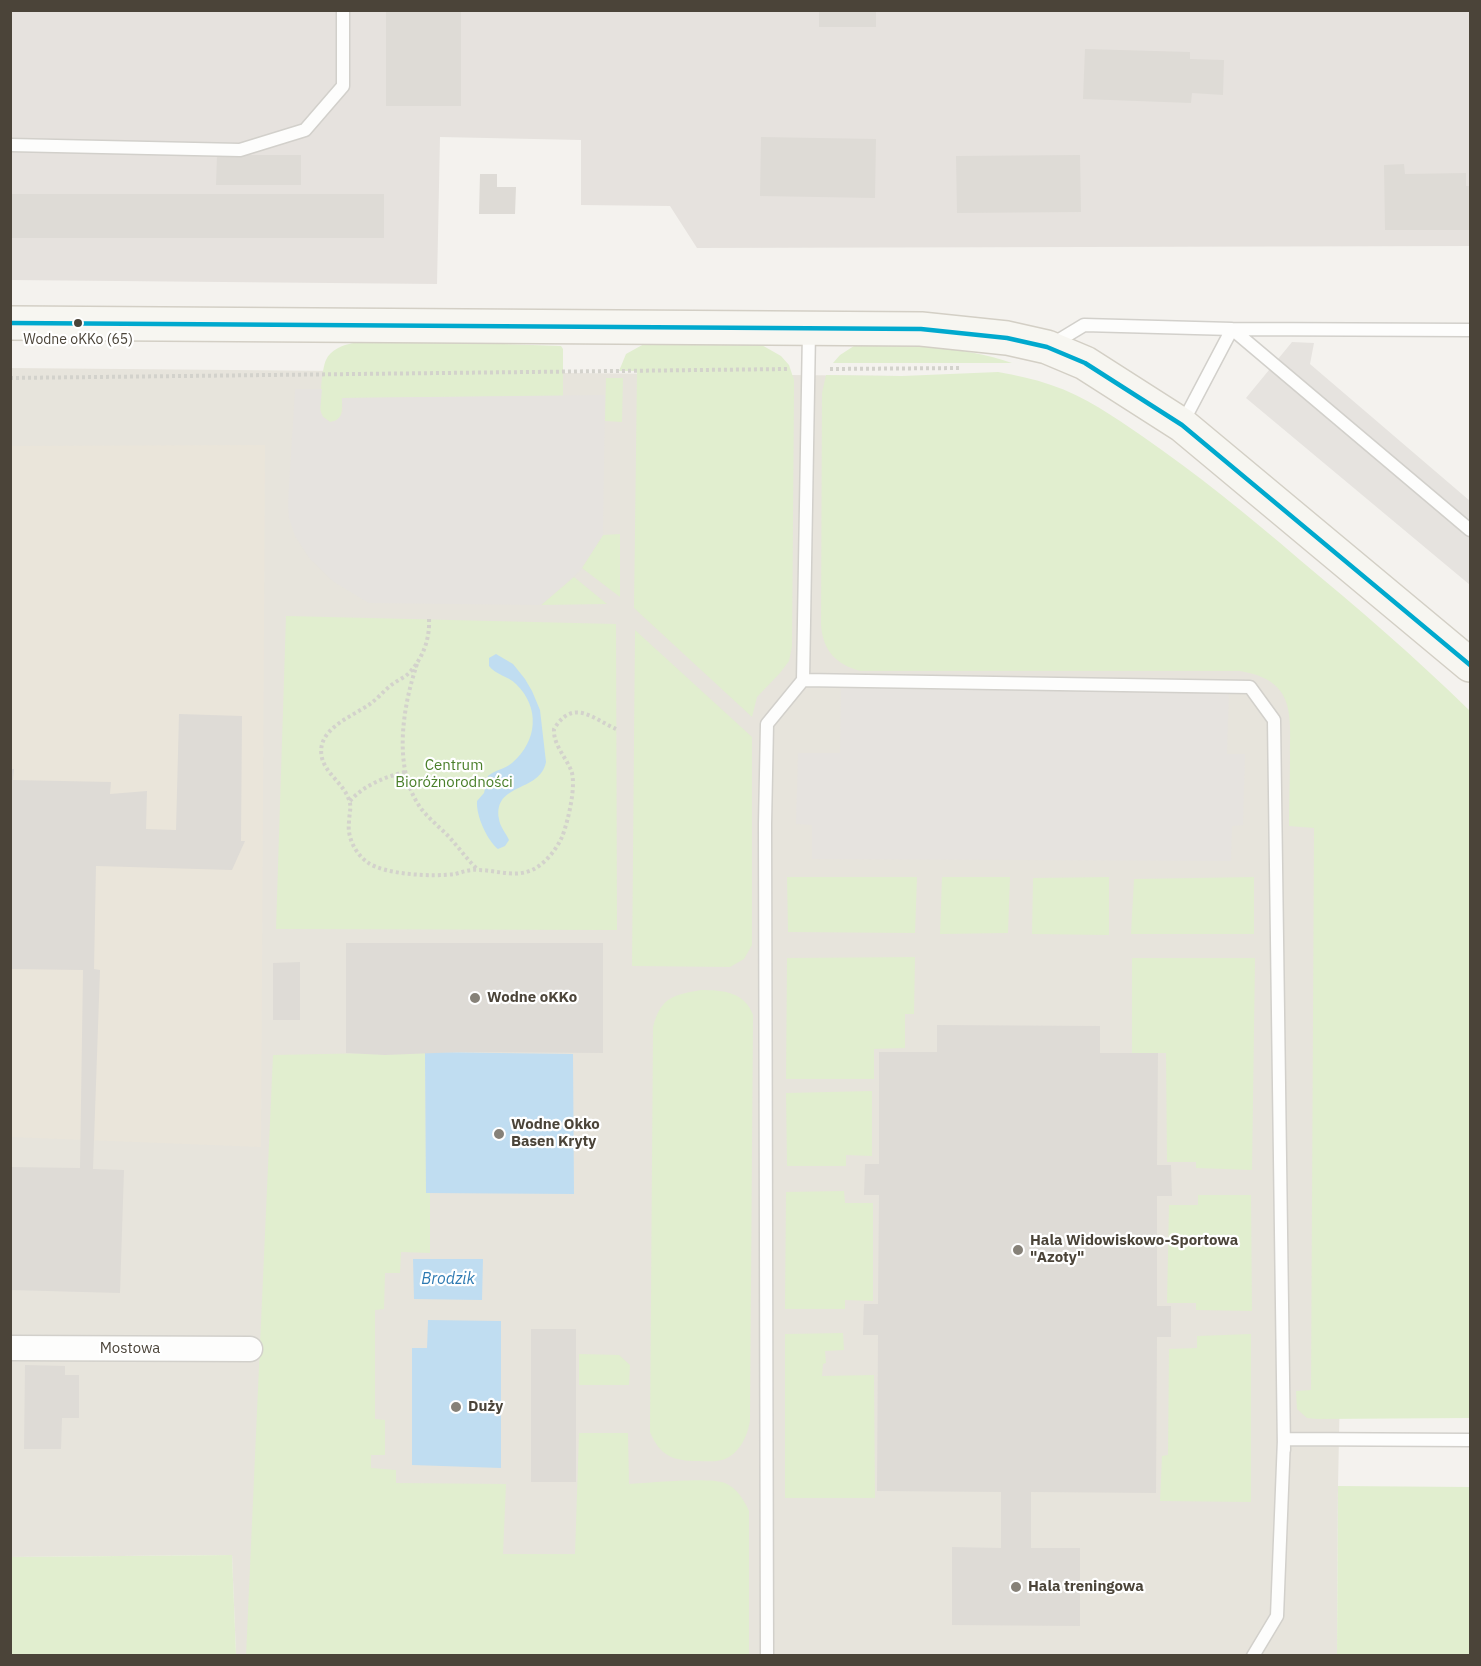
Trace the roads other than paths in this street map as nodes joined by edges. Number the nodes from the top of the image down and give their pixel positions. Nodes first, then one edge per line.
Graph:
1 (343, 10) edge
2 (10, 145) edge
3 (10, 323) edge
4 (809, 326) junction
5 (1232, 328) junction
6 (1470, 330) edge
7 (1047, 347) junction
8 (1182, 426) junction
9 (1470, 530) edge
10 (1470, 665) edge
11 (803, 680) junction
12 (10, 1348) edge
13 (250, 1349) dead end
14 (1470, 1440) edge
15 (1284, 1450) junction
16 (767, 1656) edge
17 (1253, 1656) edge

1 - 2 lane
3 - 4 street
4 - 7 street
4 - 11 lane
5 - 6 lane
5 - 7 lane
5 - 8 lane
5 - 9 lane
7 - 8 street
8 - 10 street
11 - 15 lane
11 - 16 lane
12 - 13 street, Mostowa
14 - 15 lane
15 - 17 lane

